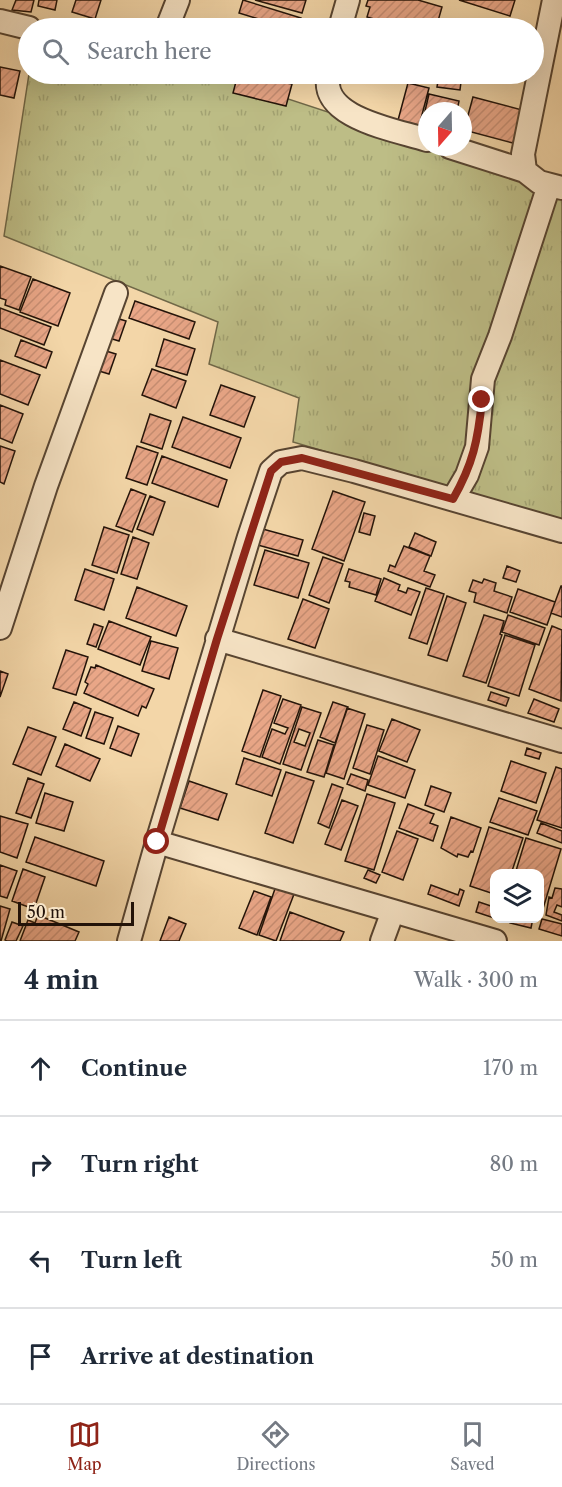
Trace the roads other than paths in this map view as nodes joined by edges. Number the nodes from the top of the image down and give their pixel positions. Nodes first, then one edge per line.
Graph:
1 (178, 0) edge
2 (348, 0) edge
3 (554, 0) edge
4 (171, 18) edge
5 (343, 18) edge
6 (0, 21) edge
7 (18, 25) edge
8 (544, 51) edge
9 (328, 84) edge
10 (538, 84) edge
11 (418, 137) edge
12 (472, 154) edge
13 (525, 171) junction
14 (556, 186) edge
15 (116, 293) dead end
16 (453, 499) junction
17 (562, 531) edge
18 (0, 628) edge
19 (217, 639) junction
20 (562, 741) edge
21 (157, 842) junction
22 (393, 911) junction
23 (129, 941) edge
24 (382, 941) edge
25 (495, 941) edge

1 - 4 street
2 - 5 street
3 - 8 street
6 - 7 street
9 - 11 street
10 - 13 street
12 - 13 street
13 - 14 street
14 - 16 street
15 - 18 street
16 - 17 street
16 - 19 street
19 - 20 street
19 - 21 street
21 - 22 street
21 - 23 street
22 - 24 street
22 - 25 street

